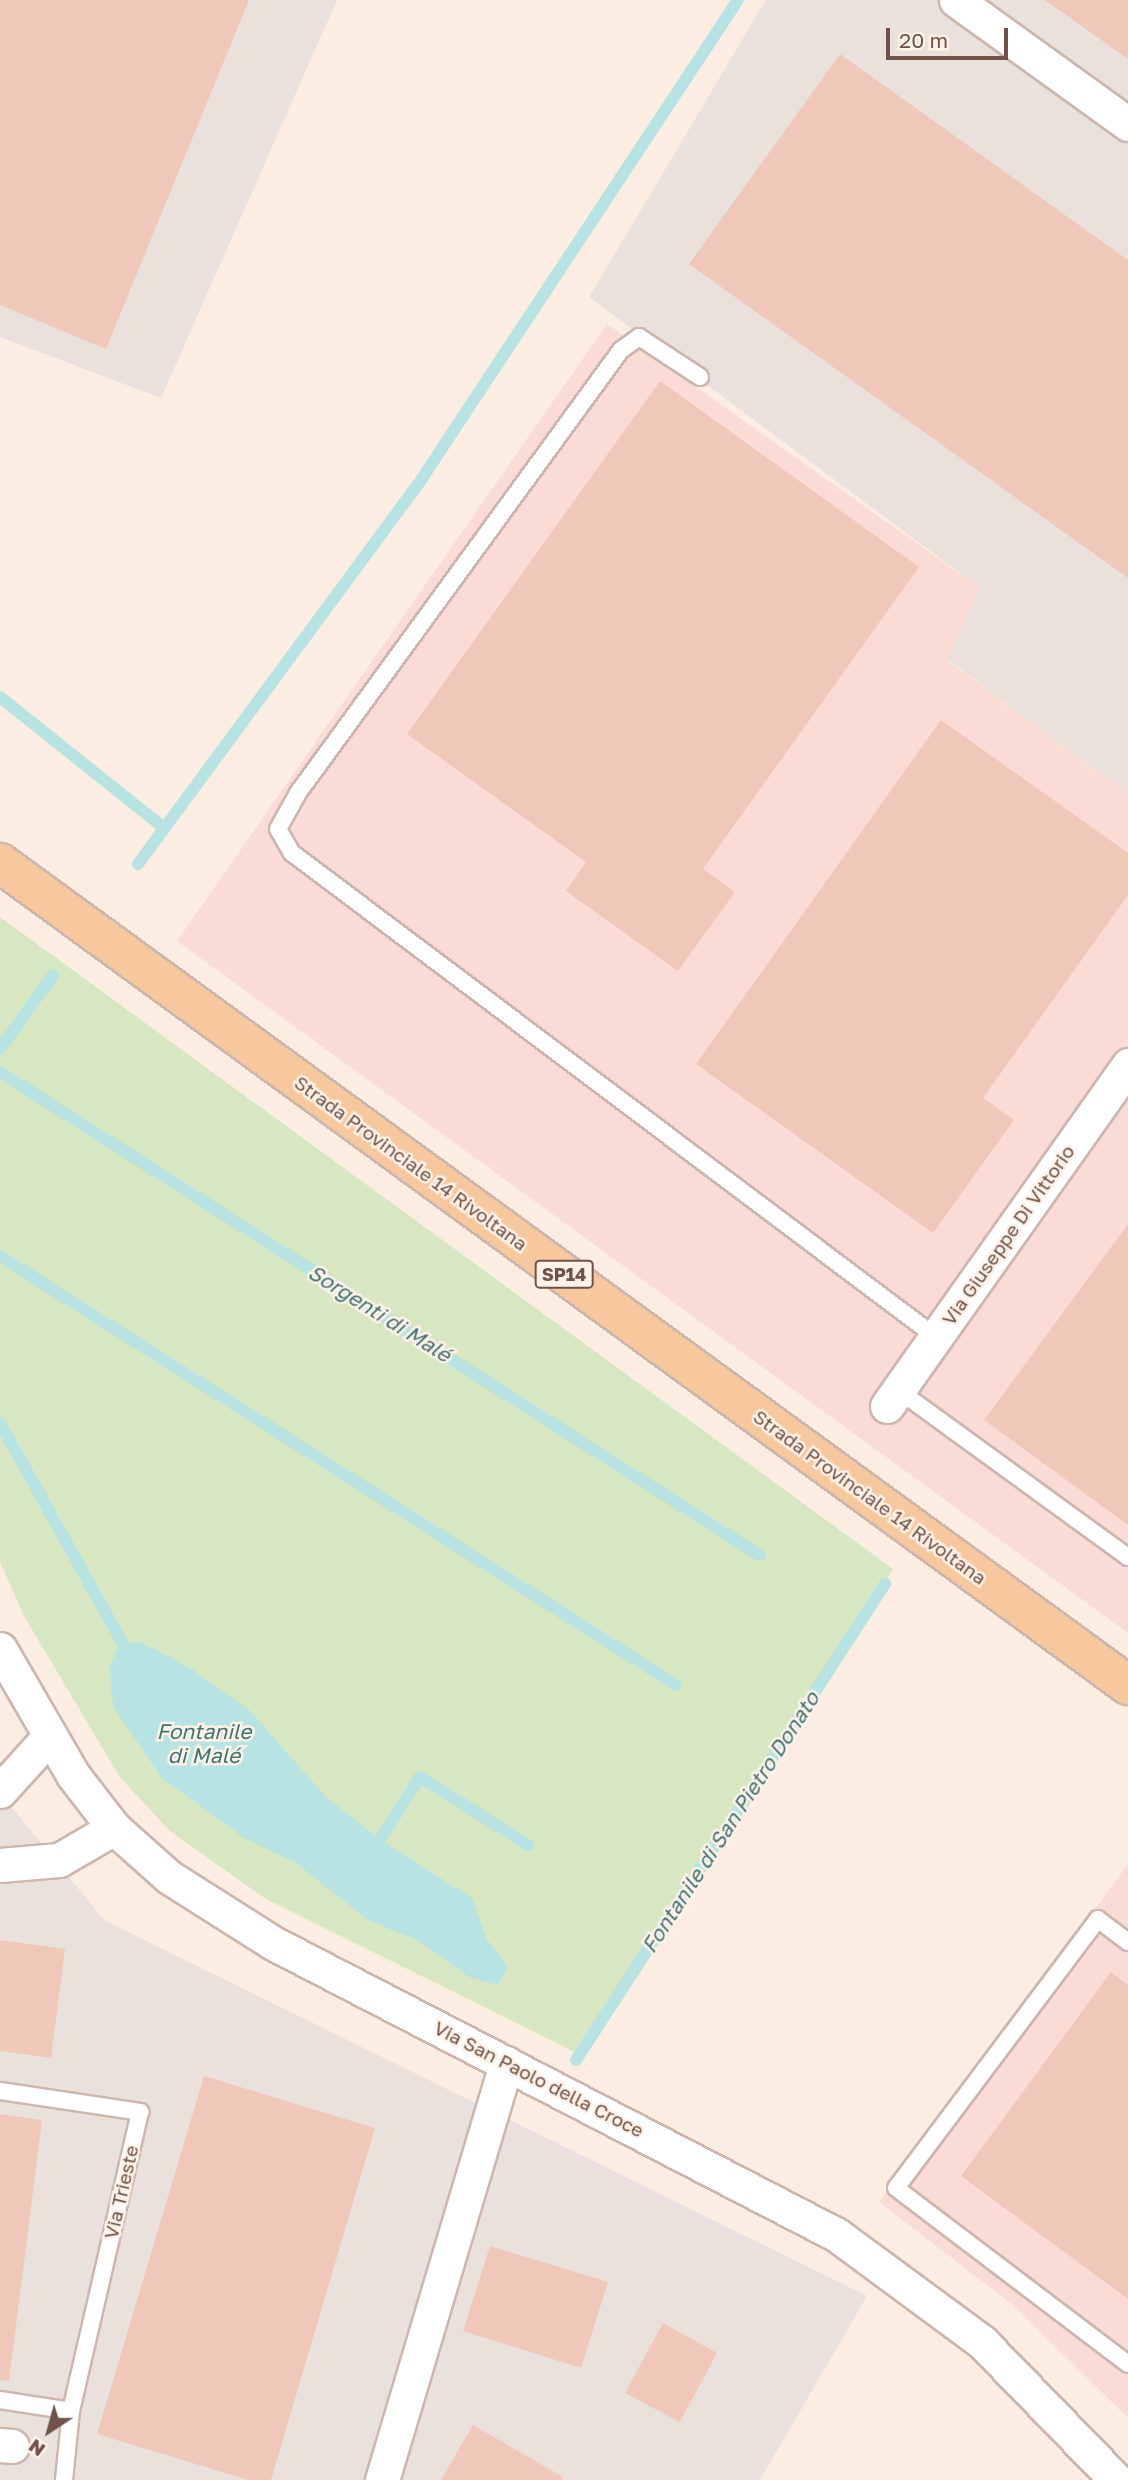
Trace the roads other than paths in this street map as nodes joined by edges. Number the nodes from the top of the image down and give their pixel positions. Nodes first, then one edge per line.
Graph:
1 (956, 0) edge
2 (1128, 124) edge
3 (699, 377) dead end
4 (0, 863) edge
5 (1128, 1065) edge
6 (936, 1336) junction
7 (893, 1398) joint
8 (1128, 1557) edge
9 (0, 1649) edge
10 (1128, 1685) edge
11 (48, 1738) junction
12 (0, 1791) edge
13 (114, 1828) junction
14 (0, 1865) edge
15 (1128, 1942) edge
16 (506, 2063) junction
17 (0, 2091) edge
18 (1128, 2364) edge
19 (0, 2400) edge
20 (71, 2411) junction
21 (64, 2480) edge
22 (382, 2480) edge
23 (1116, 2480) edge

1 - 2 street
3 - 6 lane
4 - 10 main road, Strada Provinciale 14 Rivoltana / SP14
5 - 6 street, Via Giuseppe Di Vittorio
6 - 7 street, Via Giuseppe Di Vittorio
7 - 8 lane
9 - 11 street, Via San Paolo della Croce
11 - 12 street
11 - 13 street, Via San Paolo della Croce
13 - 14 street
13 - 16 street, Via San Paolo della Croce
15 - 18 lane
16 - 22 street
16 - 23 street, Via San Paolo della Croce
17 - 20 lane, Via Trieste
19 - 20 lane
20 - 21 lane, Via Trieste

